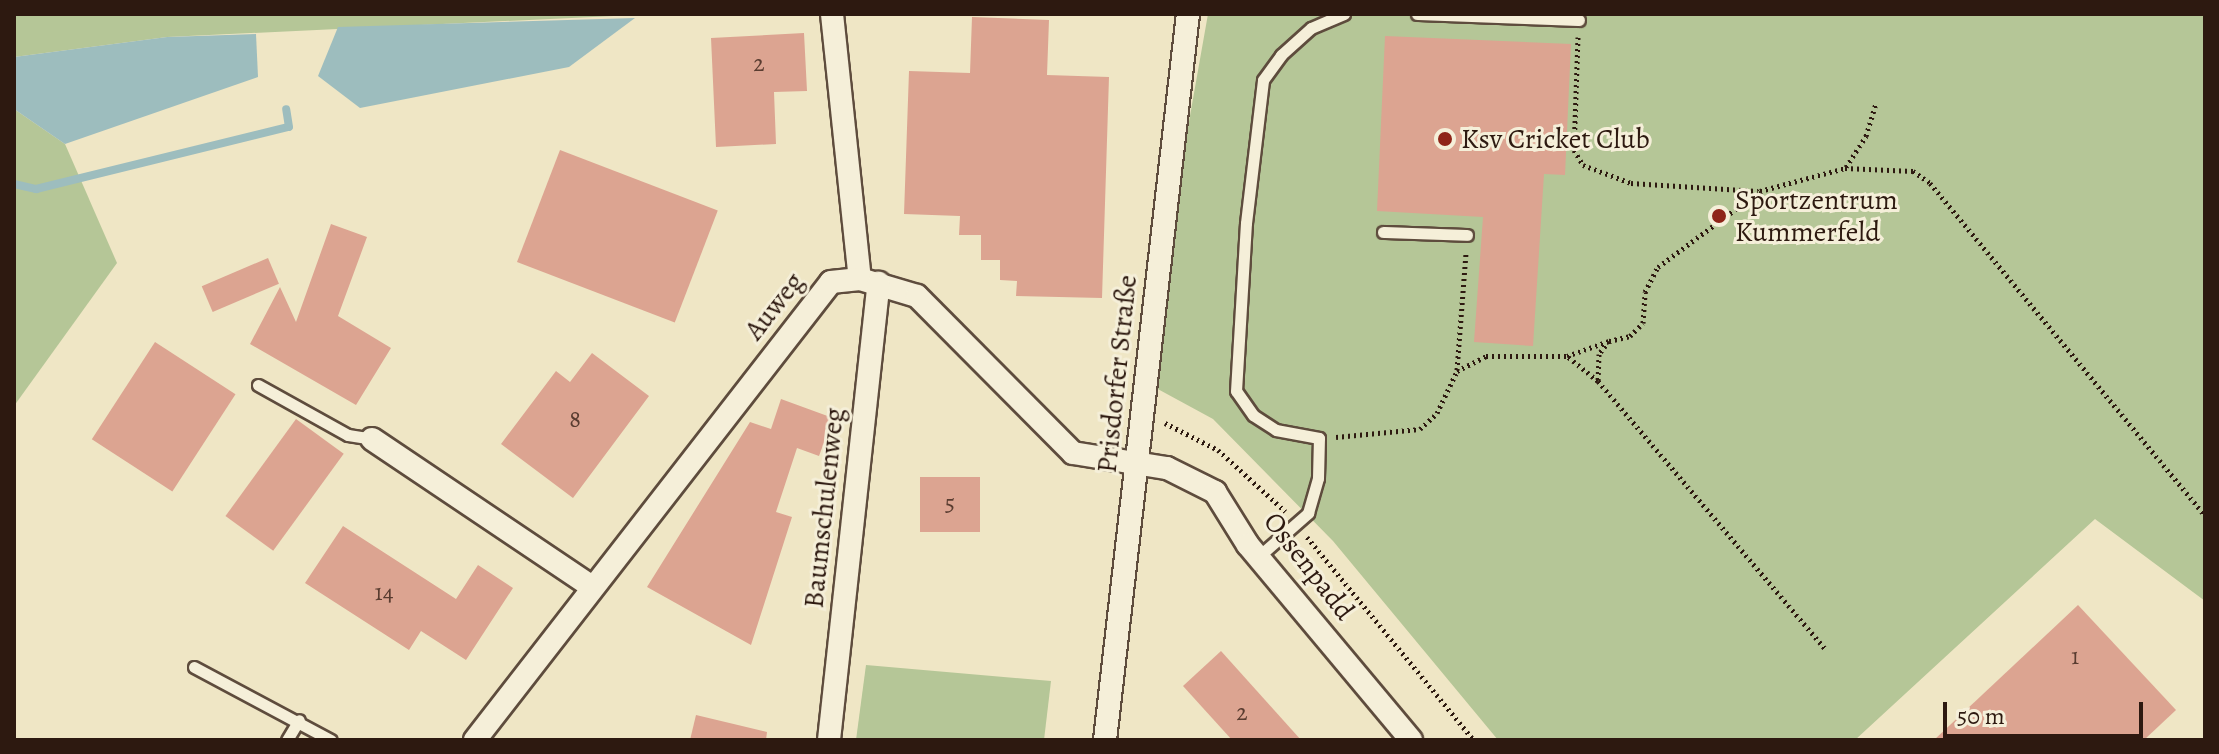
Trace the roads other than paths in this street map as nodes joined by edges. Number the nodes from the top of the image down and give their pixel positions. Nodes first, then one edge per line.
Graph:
1 (832, 14) edge
2 (1188, 14) edge
3 (1344, 14) edge
4 (1417, 14) edge
5 (1579, 20) road end
6 (1383, 232) dead end
7 (1467, 235) road end
8 (869, 281) junction
9 (258, 385) dead end
10 (372, 439) joint
11 (1138, 465) junction
12 (1258, 557) junction
13 (592, 587) junction
14 (194, 667) dead end
15 (299, 720) junction
16 (287, 740) edge
17 (331, 740) edge
18 (475, 740) edge
19 (829, 740) edge
20 (1105, 740) edge
21 (1411, 740) edge

1 - 8 street, Baumschulenweg
2 - 11 street, Prisdorfer Straße
3 - 12 lane
4 - 5 lane
6 - 7 lane
8 - 11 street
8 - 13 street, Auweg
8 - 19 street, Baumschulenweg
9 - 10 lane
10 - 13 street
11 - 12 street, Ossenpadd
11 - 20 street, Prisdorfer Straße
12 - 21 street, Ossenpadd
13 - 18 street, Auweg
14 - 15 lane
15 - 16 lane
15 - 17 lane

